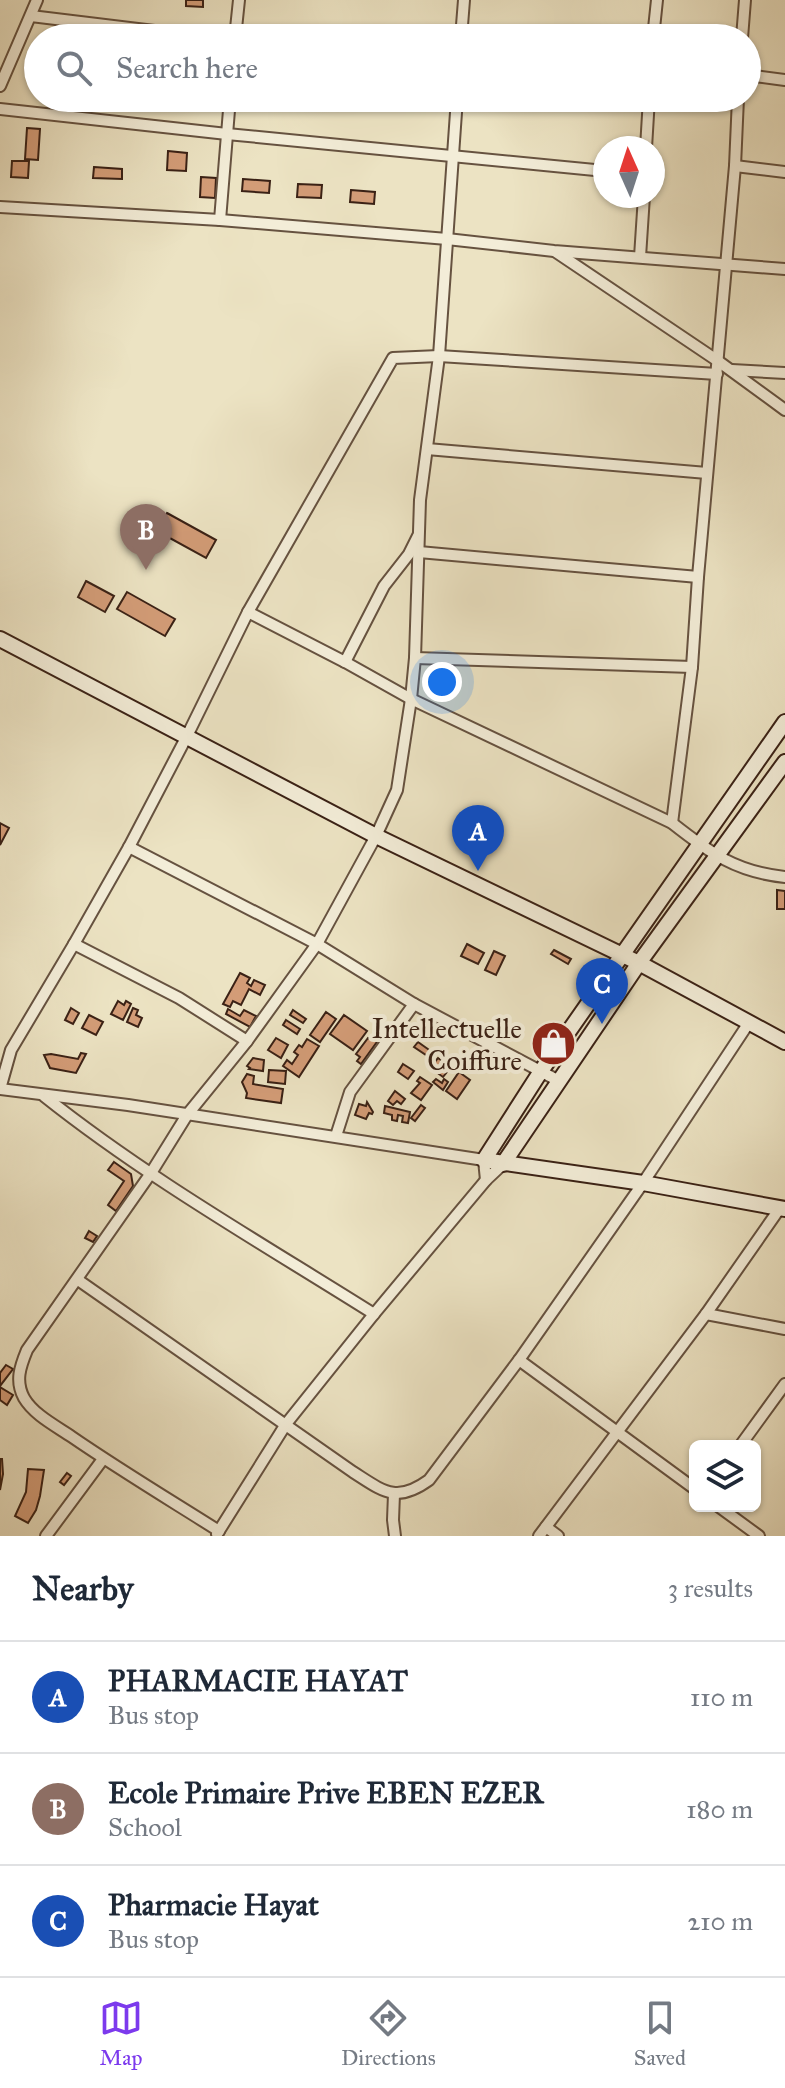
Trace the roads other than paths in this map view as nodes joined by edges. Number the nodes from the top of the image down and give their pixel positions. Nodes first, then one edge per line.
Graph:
1 (37, 0) edge
2 (239, 0) edge
3 (464, 0) edge
4 (657, 0) edge
5 (745, 0) edge
6 (31, 16) junction
7 (27, 24) edge
8 (97, 24) edge
9 (236, 24) edge
10 (462, 24) edge
11 (654, 24) edge
12 (743, 24) edge
13 (24, 32) edge
14 (761, 77) edge
15 (785, 80) edge
16 (0, 86) edge
17 (0, 109) edge
18 (24, 112) edge
19 (27, 112) edge
20 (229, 112) edge
21 (456, 112) edge
22 (648, 112) edge
23 (737, 112) edge
24 (227, 134) junction
25 (647, 136) edge
26 (453, 156) junction
27 (735, 166) junction
28 (593, 170) edge
29 (785, 172) edge
30 (0, 207) edge
31 (643, 208) edge
32 (220, 220) junction
33 (447, 239) junction
34 (554, 251) junction
35 (640, 257) junction
36 (726, 264) junction
37 (785, 269) edge
38 (439, 356) junction
39 (718, 361) junction
40 (730, 370) junction
41 (785, 373) edge
42 (717, 374) junction
43 (785, 410) edge
44 (427, 449) junction
45 (707, 473) junction
46 (419, 535) junction
47 (419, 552) junction
48 (698, 577) junction
49 (248, 612) junction
50 (0, 639) edge
51 (415, 658) junction
52 (345, 662) junction
53 (692, 667) junction
54 (411, 699) junction
55 (785, 722) edge
56 (187, 736) junction
57 (783, 767) edge
58 (672, 823) junction
59 (376, 836) junction
60 (698, 844) junction
61 (129, 847) junction
62 (717, 855) junction
63 (785, 877) edge
64 (74, 944) junction
65 (317, 944) junction
66 (622, 956) junction
67 (639, 963) junction
68 (414, 1004) junction
69 (748, 1024) junction
70 (247, 1041) junction
71 (785, 1042) edge
72 (541, 1071) junction
73 (559, 1081) junction
74 (0, 1089) edge
75 (42, 1095) junction
76 (187, 1115) junction
77 (336, 1136) junction
78 (484, 1160) junction
79 (503, 1164) junction
80 (151, 1173) junction
81 (486, 1180) junction
82 (643, 1183) junction
83 (782, 1208) edge
84 (78, 1280) junction
85 (374, 1314) junction
86 (706, 1314) junction
87 (785, 1329) edge
88 (519, 1360) junction
89 (785, 1384) edge
90 (286, 1424) junction
91 (617, 1432) junction
92 (744, 1440) edge
93 (103, 1459) junction
94 (689, 1485) edge
95 (394, 1494) junction
96 (726, 1512) edge
97 (542, 1531) edge
98 (217, 1534) edge
99 (46, 1536) edge
100 (395, 1536) edge
101 (558, 1536) edge
102 (759, 1536) edge

1 - 6 street
2 - 9 street
3 - 10 street
4 - 11 street
5 - 12 street
6 - 7 street
6 - 8 street
13 - 16 street
14 - 15 street
17 - 18 street
19 - 24 street
20 - 24 street
21 - 26 street
22 - 25 street
23 - 27 street
24 - 26 street
24 - 32 street
26 - 28 street
26 - 33 street
27 - 29 street
27 - 36 street
30 - 32 street
31 - 35 street
32 - 33 street
33 - 34 street
33 - 38 street
34 - 35 street
34 - 39 street
35 - 36 street
36 - 37 street
36 - 39 street
38 - 42 street
38 - 44 street
38 - 49 street
39 - 40 street
39 - 42 street
40 - 41 street
40 - 43 street
42 - 45 street
44 - 45 street
44 - 46 street
45 - 48 street
46 - 47 street
46 - 52 street
47 - 48 street
47 - 51 street
48 - 53 street
49 - 52 street
49 - 56 street
50 - 56 street
51 - 53 street
51 - 54 street
52 - 54 street
53 - 58 street
54 - 58 street
54 - 59 street
55 - 60 street
56 - 59 street
56 - 61 street
57 - 62 street
58 - 60 street
59 - 65 street
59 - 66 street
60 - 62 street
60 - 66 street
61 - 64 street
61 - 65 street
62 - 63 street
62 - 67 street
64 - 70 street
64 - 74 street
65 - 68 street
65 - 70 street
66 - 67 street
66 - 72 street
67 - 69 street
67 - 73 street
68 - 72 street
68 - 77 street
69 - 71 street
69 - 82 street
70 - 76 street
72 - 73 street
72 - 78 street
73 - 79 street
74 - 75 street
75 - 76 street
75 - 80 street
76 - 77 street
76 - 80 street
77 - 78 street
78 - 79 street
78 - 81 street
79 - 81 street
79 - 82 street
80 - 84 street
80 - 85 street
81 - 85 street
82 - 83 street
82 - 88 street
83 - 86 street
84 - 90 street
84 - 93 street
85 - 90 street
86 - 87 street
86 - 91 street
88 - 91 street
88 - 95 street
89 - 92 street
90 - 95 street
90 - 98 street
91 - 94 street
91 - 97 street
93 - 98 street
93 - 99 street
95 - 100 street
96 - 102 street
97 - 101 street

